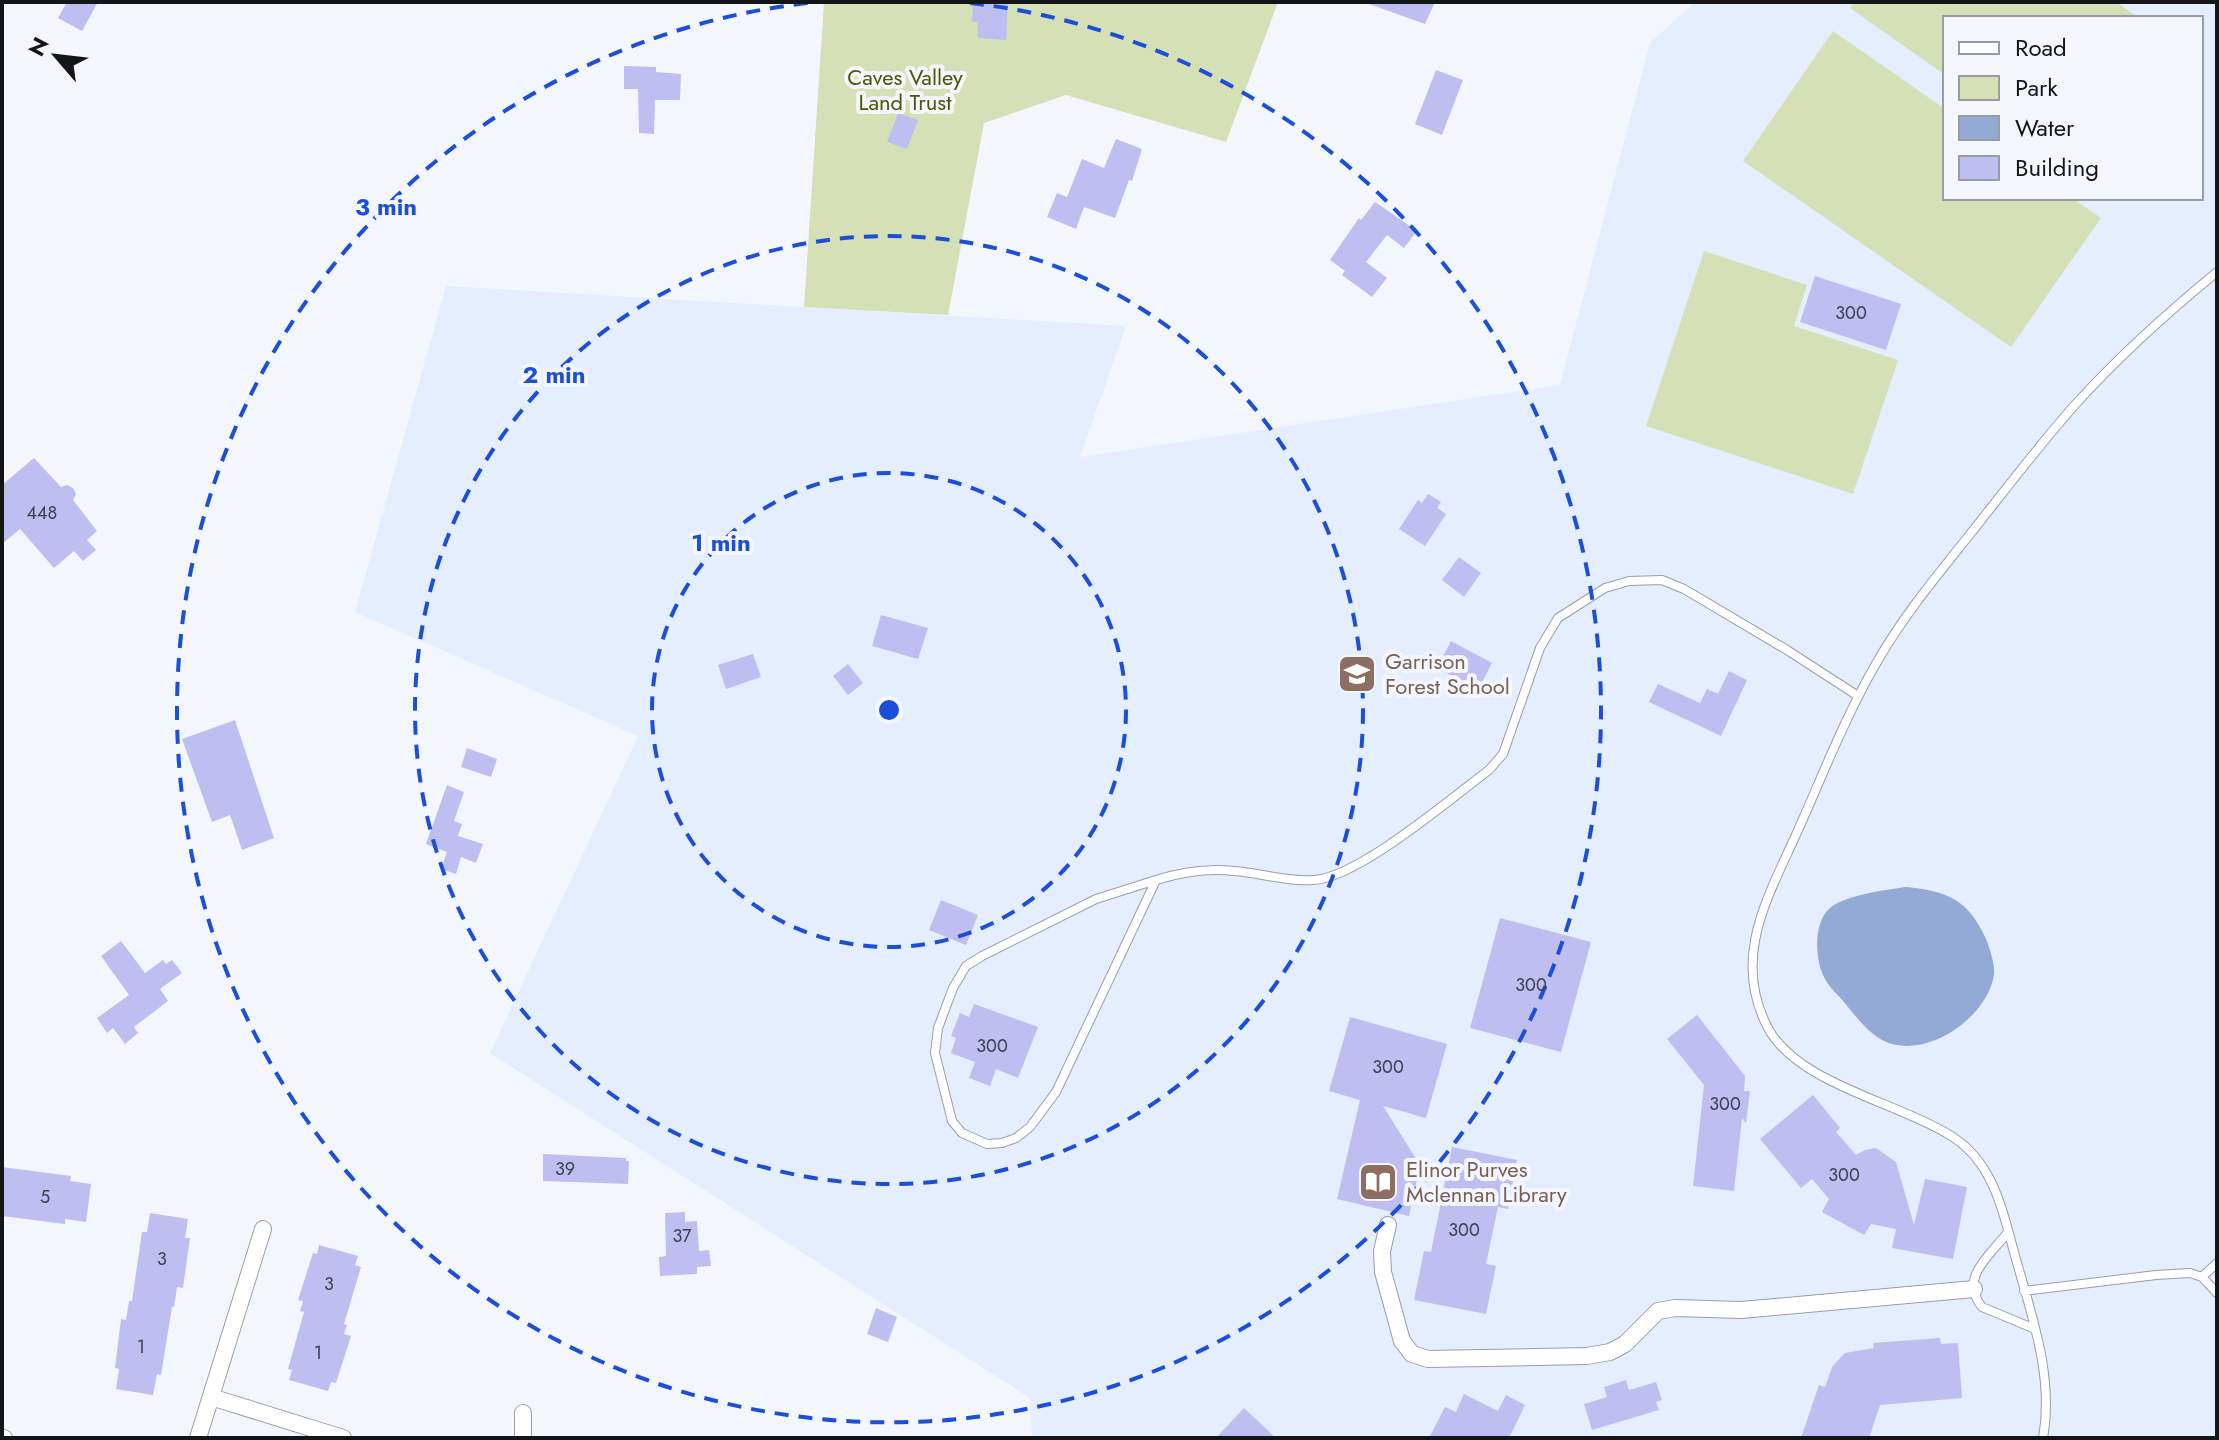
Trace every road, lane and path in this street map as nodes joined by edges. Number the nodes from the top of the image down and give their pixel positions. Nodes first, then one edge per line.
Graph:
1 (2217, 272) edge
2 (1858, 696) junction
3 (1156, 880) junction
4 (1388, 1225) dead end
5 (263, 1229) dead end
6 (2008, 1232) junction
7 (2217, 1263) edge
8 (2202, 1277) junction
9 (1974, 1289) junction
10 (2024, 1291) junction
11 (2217, 1293) edge
12 (2035, 1329) junction
13 (211, 1397) junction
14 (523, 1413) dead end
15 (198, 1438) edge
16 (343, 1438) edge
17 (523, 1438) edge
18 (2043, 1438) edge

1 - 2 lane
2 - 3 lane
2 - 6 lane
3 - 3 lane
4 - 9 street
5 - 13 street
6 - 9 lane
6 - 10 lane
7 - 8 lane
8 - 10 lane
8 - 11 lane
9 - 12 lane
10 - 12 lane
12 - 18 lane
13 - 15 street
13 - 16 street
14 - 17 street

